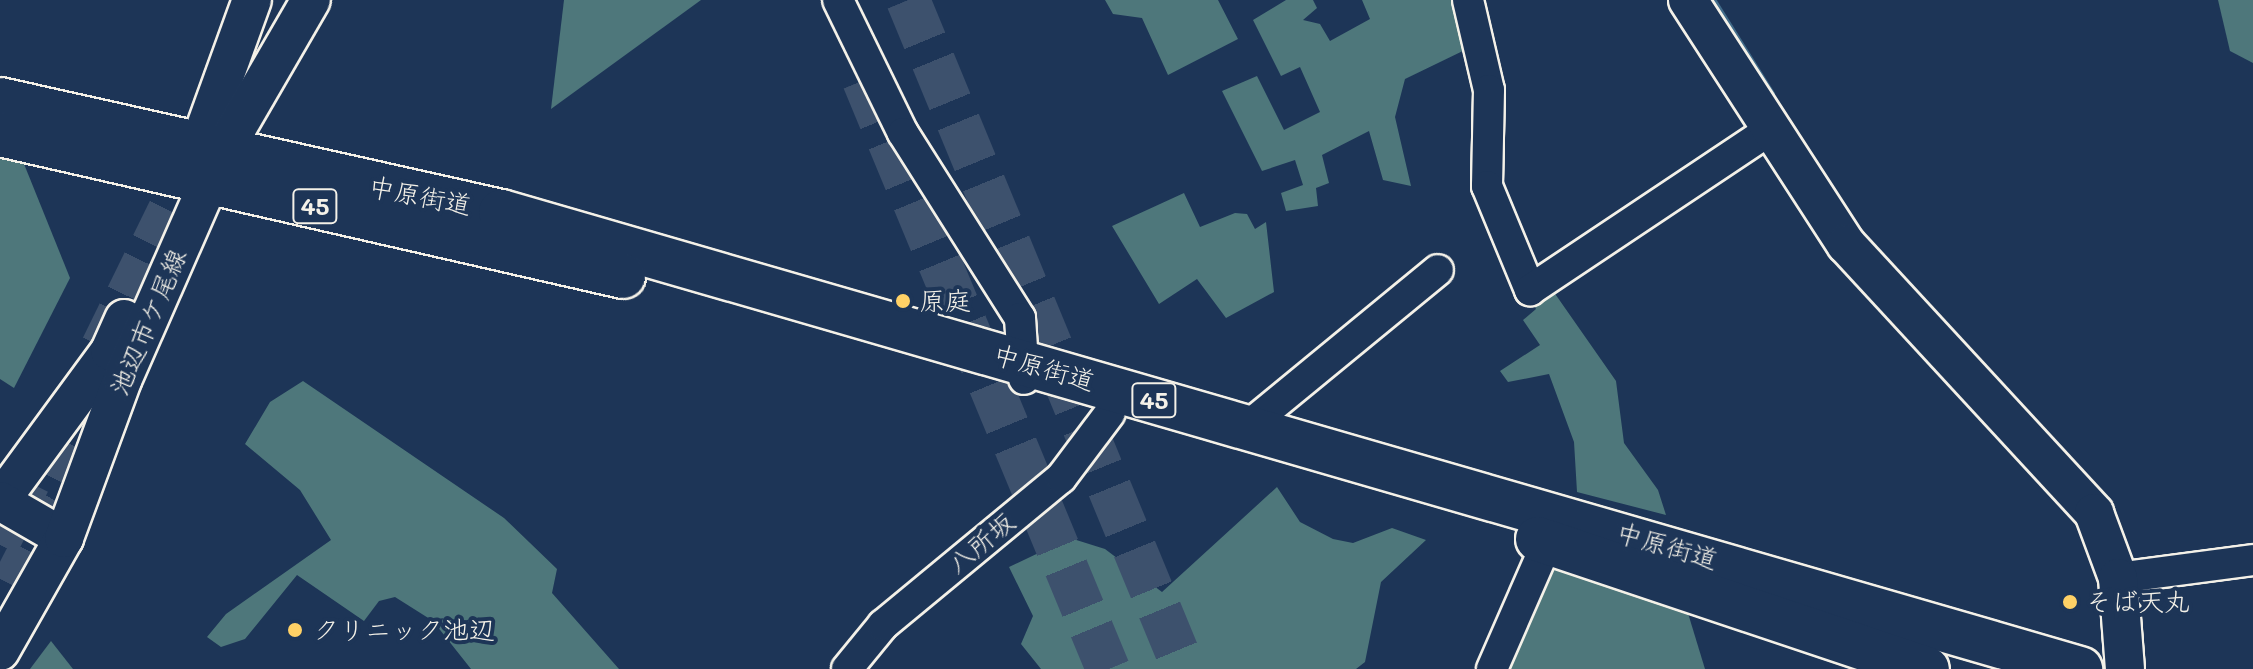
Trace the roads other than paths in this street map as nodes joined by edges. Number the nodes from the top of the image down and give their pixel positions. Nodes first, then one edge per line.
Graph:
1 (252, 0) edge
2 (311, 0) edge
3 (838, 0) edge
4 (1468, 0) edge
5 (1688, 0) edge
6 (0, 100) edge
7 (1768, 131) junction
8 (0, 134) edge
9 (203, 167) junction
10 (1438, 270) dead end
11 (1025, 374) junction
12 (1110, 413) junction
13 (1247, 427) junction
14 (0, 501) edge
15 (64, 538) junction
16 (1548, 541) junction
17 (2253, 560) edge
18 (2118, 578) junction
19 (0, 651) edge
20 (847, 669) edge
21 (1492, 669) edge
22 (1927, 669) edge
23 (2080, 669) edge
24 (2125, 669) edge

1 - 9 street, 池辺市ケ尾線
2 - 9 street, 池辺市ケ尾線
3 - 11 street
4 - 7 street
5 - 7 street
6 - 9 main road, 中原街道 / 45
7 - 18 street
8 - 9 main road, 中原街道 / 45
9 - 11 main road, 中原街道 / 45
9 - 14 street, 池辺市ケ尾線
9 - 15 street, 池辺市ケ尾線
10 - 13 street
11 - 12 main road, 中原街道 / 45
11 - 13 main road, 中原街道 / 45
12 - 16 main road, 中原街道 / 45
12 - 20 street, 八所坂
13 - 23 main road, 中原街道 / 45
14 - 15 street
15 - 19 street, 池辺市ケ尾線
16 - 21 street
16 - 22 main road, 中原街道 / 45
17 - 18 street
18 - 24 street

